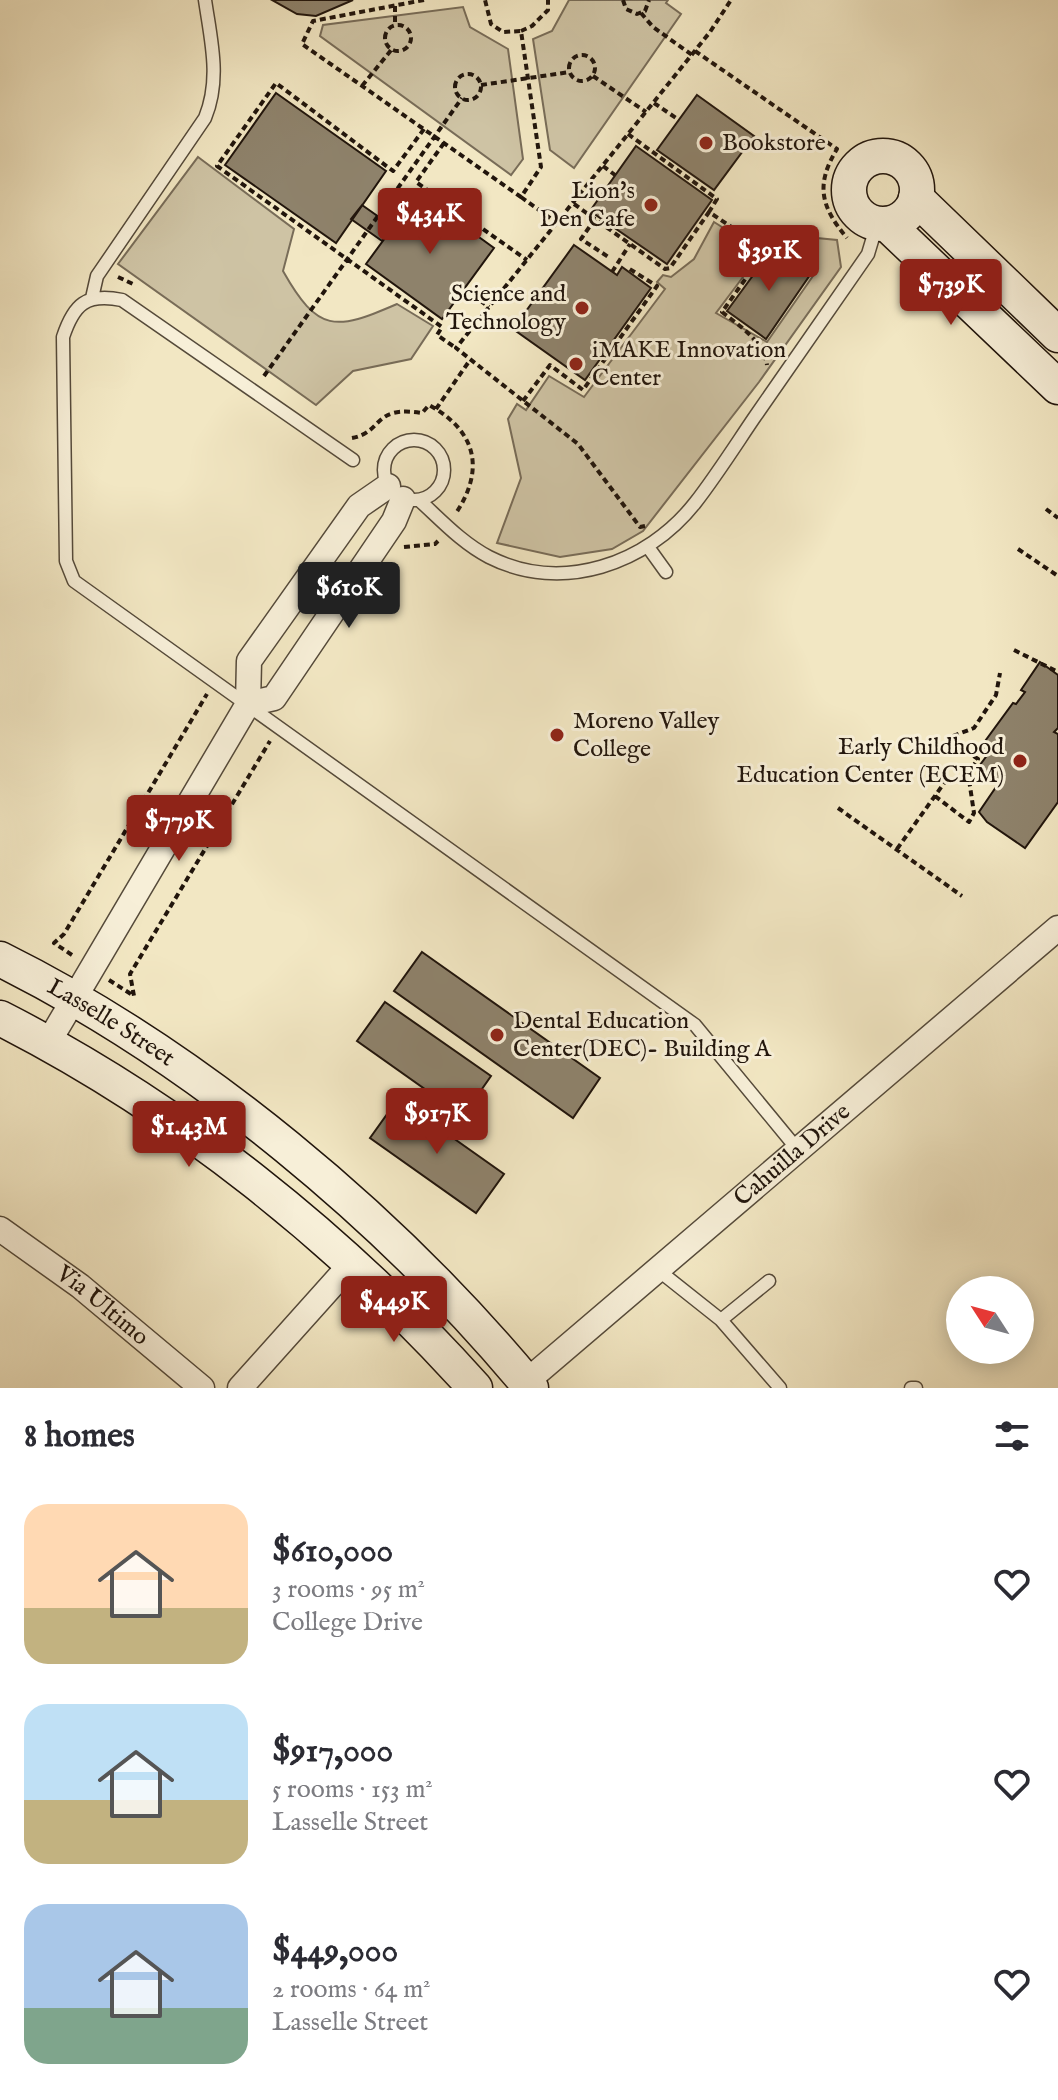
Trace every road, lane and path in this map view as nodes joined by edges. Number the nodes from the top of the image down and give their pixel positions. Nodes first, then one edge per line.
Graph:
1 (205, 0) edge
2 (424, 0) edge
3 (485, 0) edge
4 (548, 0) edge
5 (623, 0) edge
6 (649, 0) edge
7 (731, 0) edge
8 (395, 6) junction
9 (641, 13) junction
10 (395, 26) junction
11 (521, 31) junction
12 (392, 49) junction
13 (694, 53) junction
14 (570, 72) junction
15 (593, 76) junction
16 (525, 77) junction
17 (481, 85) junction
18 (362, 86) junction
19 (462, 98) junction
20 (654, 103) junction
21 (646, 112) junction
22 (679, 120) dead end
23 (424, 129) junction
24 (628, 134) junction
25 (434, 137) junction
26 (444, 143) junction
27 (603, 166) junction
28 (615, 175) dead end
29 (521, 197) junction
30 (916, 198) junction
31 (573, 203) junction
32 (709, 212) junction
33 (595, 219) junction
34 (557, 223) junction
35 (870, 229) junction
36 (630, 244) junction
37 (610, 258) dead end
38 (347, 259) junction
39 (527, 260) junction
40 (628, 268) dead end
41 (612, 272) dead end
42 (464, 289) dead end
43 (92, 298) junction
44 (489, 307) junction
45 (1058, 335) edge
46 (456, 348) junction
47 (470, 360) junction
48 (768, 369) dead end
49 (264, 376) dead end
50 (1058, 387) edge
51 (523, 401) junction
52 (436, 409) dead end
53 (353, 460) dead end
54 (403, 495) junction
55 (1046, 509) dead end
56 (1058, 518) edge
57 (655, 524) dead end
58 (648, 547) junction
59 (1018, 549) dead end
60 (666, 572) dead end
61 (1058, 576) edge
62 (1014, 650) dead end
63 (1058, 672) edge
64 (1000, 673) dead end
65 (248, 704) junction
66 (947, 779) dead end
67 (935, 796) junction
68 (838, 808) dead end
69 (896, 849) junction
70 (962, 896) dead end
71 (1058, 928) edge
72 (0, 959) edge
73 (72, 1000) junction
74 (0, 1018) edge
75 (48, 1043) junction
76 (798, 1150) junction
77 (0, 1229) edge
78 (352, 1263) junction
79 (658, 1270) junction
80 (769, 1281) dead end
81 (721, 1320) junction
82 (528, 1385) edge
83 (202, 1388) edge
84 (240, 1388) edge
85 (475, 1388) edge
86 (780, 1388) edge

1 - 43 lane
2 - 8 path
3 - 11 path
4 - 11 path
5 - 9 path
6 - 9 path
7 - 13 path
8 - 10 path
8 - 18 path
9 - 13 path
10 - 12 path
10 - 12 path
11 - 16 path
12 - 18 path
13 - 20 path
13 - 35 path
14 - 15 path
14 - 15 path
14 - 16 path
15 - 21 path
16 - 17 path
16 - 29 path
17 - 19 path
17 - 19 path
18 - 23 path
19 - 25 path
20 - 21 path
20 - 22 path
21 - 24 path
23 - 25 path
23 - 38 path
24 - 27 path
24 - 32 path
25 - 26 path
25 - 38 path
26 - 29 path
26 - 39 path
27 - 28 path
27 - 31 path
29 - 34 path
30 - 35 main road
30 - 35 main road
30 - 45 main road
31 - 33 path
31 - 34 path
32 - 36 path
32 - 48 path
33 - 36 path
33 - 37 path
34 - 39 path
35 - 50 main road
35 - 58 lane
36 - 41 path, bridge
38 - 46 path
38 - 49 path
39 - 44 path
40 - 51 path
42 - 44 path
43 - 53 lane
43 - 65 lane
44 - 46 path
46 - 47 path
47 - 51 path
47 - 52 path
51 - 57 path
54 - 54 lane
54 - 58 lane
54 - 65 street
54 - 65 street
55 - 56 path
58 - 60 lane
59 - 61 path
62 - 63 path
64 - 67 path
65 - 73 street
65 - 76 lane
66 - 67 path
67 - 69 path
68 - 69 path
69 - 70 path
71 - 76 street, Cahuilla Drive
72 - 73 main road, Lasselle Street
73 - 75 street
73 - 82 main road, Lasselle Street
74 - 75 main road, Lasselle Street
75 - 78 main road, Lasselle Street
76 - 79 street, Cahuilla Drive
77 - 83 street, Via Ultimo
78 - 82 main road
78 - 84 street
78 - 85 main road, Lasselle Street
79 - 81 lane
79 - 82 street, Cahuilla Drive
80 - 81 lane
81 - 86 lane

